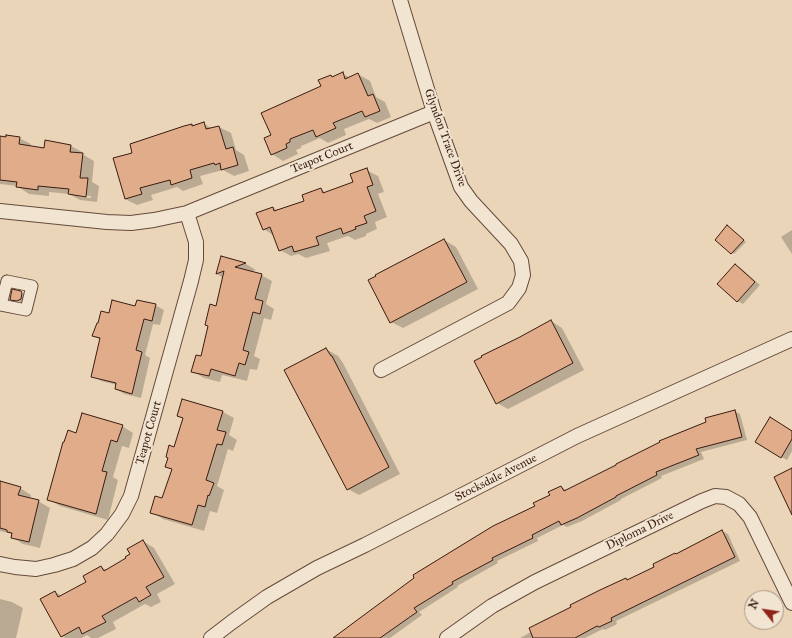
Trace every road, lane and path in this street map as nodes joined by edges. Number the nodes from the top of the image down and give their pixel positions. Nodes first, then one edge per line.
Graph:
1 (400, 0) edge
2 (434, 112) junction
3 (0, 211) edge
4 (187, 213) junction
5 (792, 339) edge
6 (381, 370) dead end
7 (0, 564) edge
8 (792, 603) edge
9 (212, 638) edge
10 (447, 638) edge

1 - 2 street, Glyndon Trace Drive
2 - 4 street, Teapot Court
2 - 6 street, Glyndon Trace Drive
3 - 4 street, Teapot Court
4 - 7 street, Teapot Court
5 - 9 street, Stocksdale Avenue
8 - 10 street, Diploma Drive

